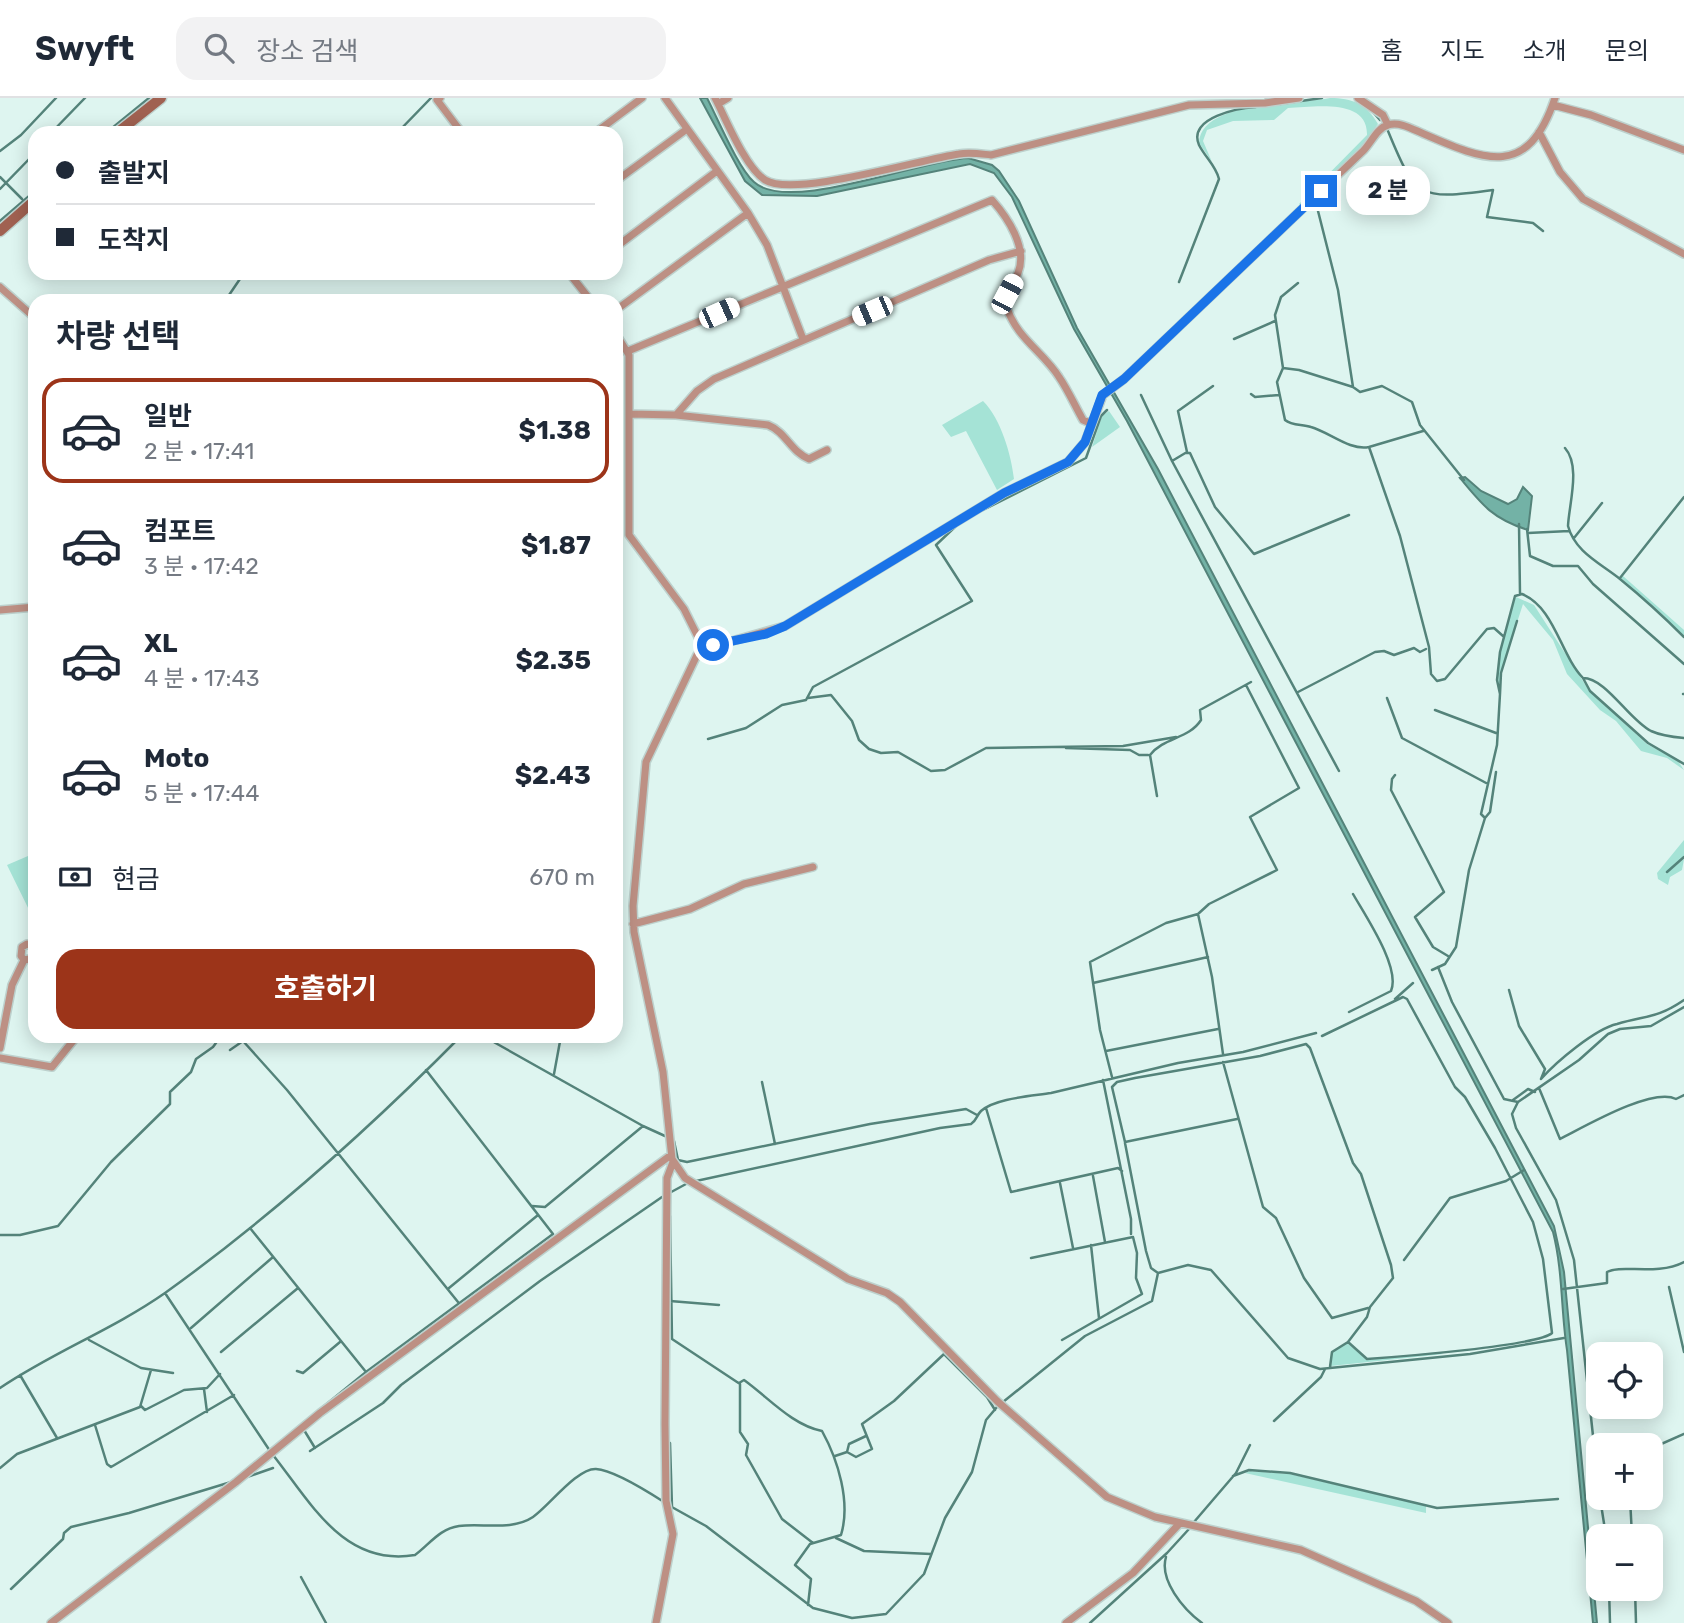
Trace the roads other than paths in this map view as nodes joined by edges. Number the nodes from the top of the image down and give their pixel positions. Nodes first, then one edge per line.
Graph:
1 (162, 98) edge
2 (440, 98) edge
3 (642, 98) edge
4 (665, 98) edge
5 (728, 98) edge
6 (1299, 98) edge
7 (1358, 98) edge
8 (717, 101) edge
9 (1554, 102) edge
10 (1388, 125) junction
11 (126, 126) edge
12 (457, 126) edge
13 (604, 126) edge
14 (687, 129) junction
15 (1539, 132) junction
16 (1684, 150) edge
17 (717, 171) junction
18 (623, 176) edge
19 (28, 206) edge
20 (748, 213) junction
21 (0, 230) edge
22 (623, 242) edge
23 (1021, 251) junction
24 (1684, 254) edge
25 (574, 280) edge
26 (783, 285) junction
27 (0, 286) edge
28 (585, 294) edge
29 (623, 305) edge
30 (28, 312) edge
31 (803, 340) junction
32 (623, 344) edge
33 (628, 351) junction
34 (630, 414) junction
35 (676, 415) junction
36 (1090, 423) junction
37 (827, 450) dead end
38 (28, 608) edge
39 (0, 610) edge
40 (704, 649) junction
41 (813, 867) dead end
42 (633, 924) junction
43 (28, 945) edge
44 (28, 959) edge
45 (24, 960) junction
46 (71, 1043) edge
47 (0, 1048) edge
48 (0, 1058) edge
49 (672, 1158) junction
50 (1180, 1523) junction
51 (51, 1623) edge
52 (656, 1623) edge
53 (1066, 1623) edge
54 (1448, 1623) edge

1 - 11 street
2 - 12 street
3 - 13 street
4 - 14 street
5 - 8 street
6 - 8 street
7 - 10 street
9 - 15 street
9 - 16 street
10 - 15 street
10 - 36 street
14 - 17 street
14 - 18 street
15 - 24 street
17 - 20 street
17 - 22 street
19 - 21 street
20 - 26 street
20 - 29 street
23 - 26 street
23 - 31 street
23 - 36 street
25 - 28 street
26 - 31 street
26 - 33 street
27 - 30 street
31 - 35 street
32 - 33 street
33 - 34 street
34 - 35 street
34 - 40 street
35 - 37 street
36 - 40 street
38 - 39 street
40 - 42 street
41 - 42 street
42 - 49 street
43 - 45 street
44 - 45 street
45 - 47 street
46 - 48 street
49 - 50 street
49 - 51 street
49 - 52 street
50 - 53 street
50 - 54 street

